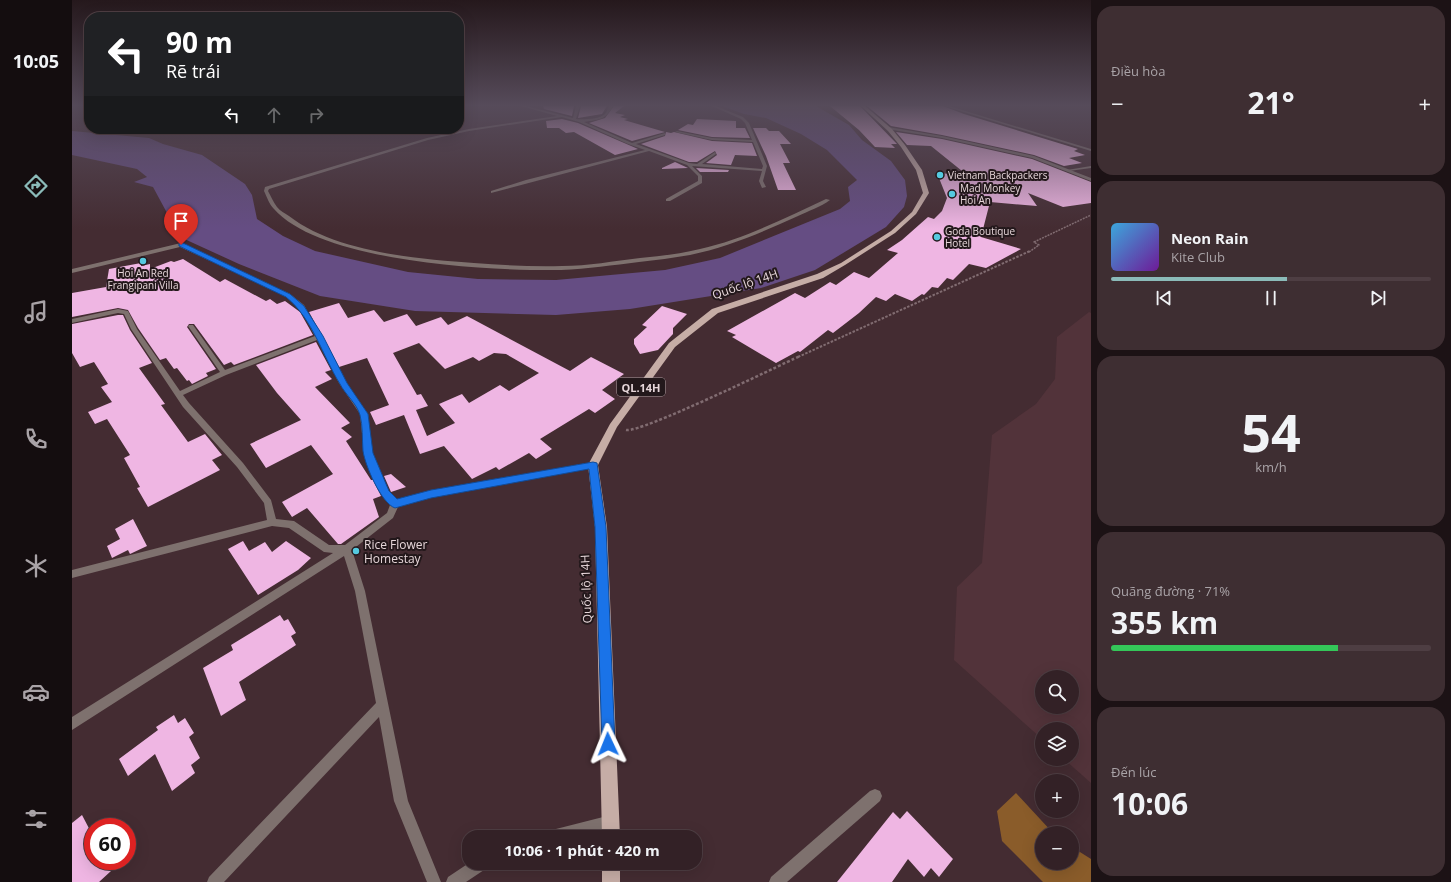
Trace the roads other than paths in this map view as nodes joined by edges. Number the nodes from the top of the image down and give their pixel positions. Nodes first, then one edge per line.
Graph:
1 (400, 147) edge
2 (641, 147) edge
3 (757, 147) edge
4 (902, 147) edge
5 (992, 147) edge
6 (649, 150) junction
7 (715, 153) dead end
8 (688, 164) junction
9 (698, 165) junction
10 (1091, 167) edge
11 (763, 170) junction
12 (1069, 170) junction
13 (1091, 180) edge
14 (764, 187) dead end
15 (493, 192) dead end
16 (668, 200) dead end
17 (828, 200) dead end
18 (72, 272) edge
19 (72, 321) edge
20 (191, 326) dead end
21 (319, 336) junction
22 (224, 373) junction
23 (179, 394) junction
24 (593, 465) junction
25 (395, 504) junction
26 (272, 522) junction
27 (347, 549) junction
28 (72, 574) edge
29 (382, 705) junction
30 (72, 724) edge
31 (875, 796) dead end
32 (611, 822) junction
33 (580, 830) edge
34 (611, 830) edge
35 (471, 870) edge
36 (611, 870) edge
37 (214, 882) edge
38 (434, 882) edge
39 (453, 882) edge
40 (611, 882) edge
41 (776, 882) edge

1 - 17 street
2 - 6 street
3 - 11 street
4 - 24 main road, Quốc lộ 14H / QL.14H
5 - 12 street
6 - 8 street
6 - 15 street
7 - 9 street
8 - 9 street
8 - 16 street
9 - 11 street
10 - 12 street
11 - 14 street
12 - 13 street
18 - 21 street
19 - 23 street
20 - 22 street
21 - 22 street
21 - 25 street
22 - 23 street
23 - 26 street
24 - 25 street
24 - 32 main road, Quốc lộ 14H
25 - 27 street
26 - 27 street
26 - 28 street
27 - 29 street
27 - 30 street
29 - 37 street
29 - 38 street
31 - 41 street
32 - 33 street
32 - 34 main road, Quốc lộ 14H
35 - 39 street
36 - 40 main road

